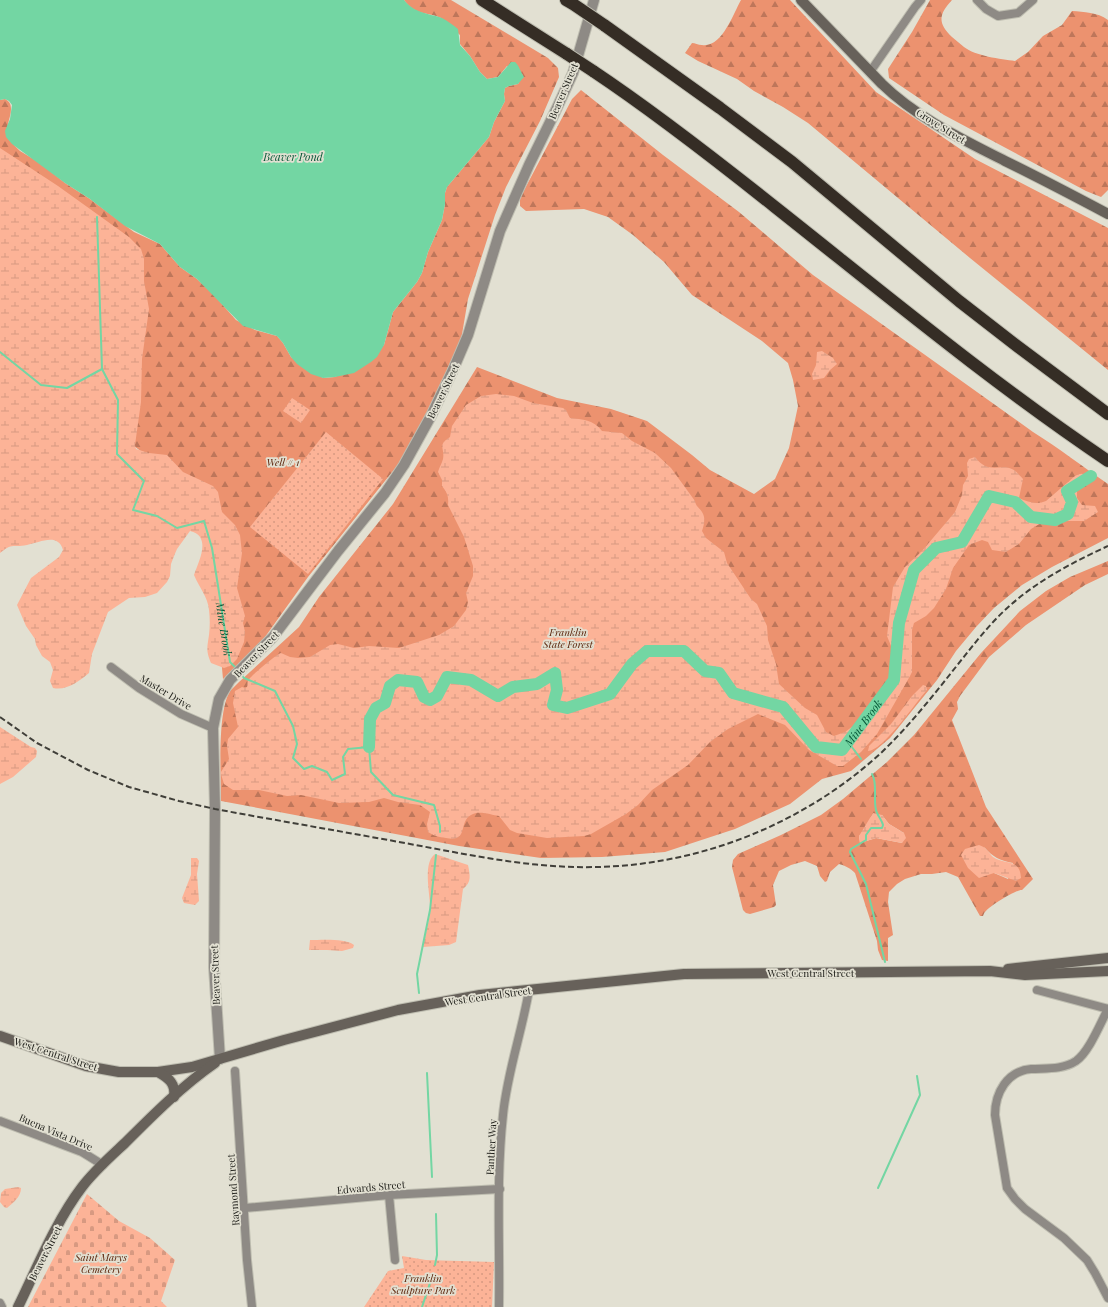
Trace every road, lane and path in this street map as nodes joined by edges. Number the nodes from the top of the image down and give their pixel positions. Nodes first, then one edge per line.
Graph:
1 (482, 0) edge
2 (594, 0) edge
3 (802, 0) edge
4 (921, 0) edge
5 (976, 0) edge
6 (1033, 0) edge
7 (569, 2) edge
8 (870, 72) junction
9 (1108, 214) edge
10 (1108, 414) edge
11 (1108, 461) edge
12 (111, 667) dead end
13 (213, 728) junction
14 (1108, 958) edge
15 (1108, 971) edge
16 (990, 972) junction
17 (529, 990) junction
18 (1037, 990) dead end
19 (1108, 1009) edge
20 (0, 1036) edge
21 (220, 1059) junction
22 (236, 1071) dead end
23 (158, 1072) junction
24 (174, 1097) junction
25 (0, 1121) edge
26 (103, 1165) junction
27 (500, 1189) junction
28 (389, 1196) junction
29 (245, 1208) junction
30 (395, 1260) dead end
31 (1108, 1298) edge
32 (0, 1303) edge
33 (2, 1307) edge
34 (18, 1307) edge
35 (252, 1307) edge
36 (499, 1307) edge

1 - 11 highway, bridge
2 - 13 street, Beaver Street
3 - 8 main road, Grove Street
4 - 8 street
5 - 6 street
7 - 10 highway, bridge
8 - 9 main road, Grove Street
12 - 13 street, Master Drive
13 - 21 street, Beaver Street
14 - 16 main road, West Central Street
15 - 16 main road, West Central Street
16 - 17 main road, West Central Street
17 - 21 main road, West Central Street
17 - 27 street, Panther Way
18 - 19 street
19 - 31 street
20 - 23 main road, West Central Street
21 - 23 main road, West Central Street
21 - 24 main road, Beaver Street
22 - 29 street, Raymond Street
23 - 24 main road
24 - 26 main road, Beaver Street
25 - 26 street, Buena Vista Drive
26 - 34 main road, Beaver Street
27 - 28 street, Edwards Street
27 - 36 street, Panther Way
28 - 29 street, Edwards Street
28 - 30 street
29 - 35 street, Raymond Street
32 - 33 street

